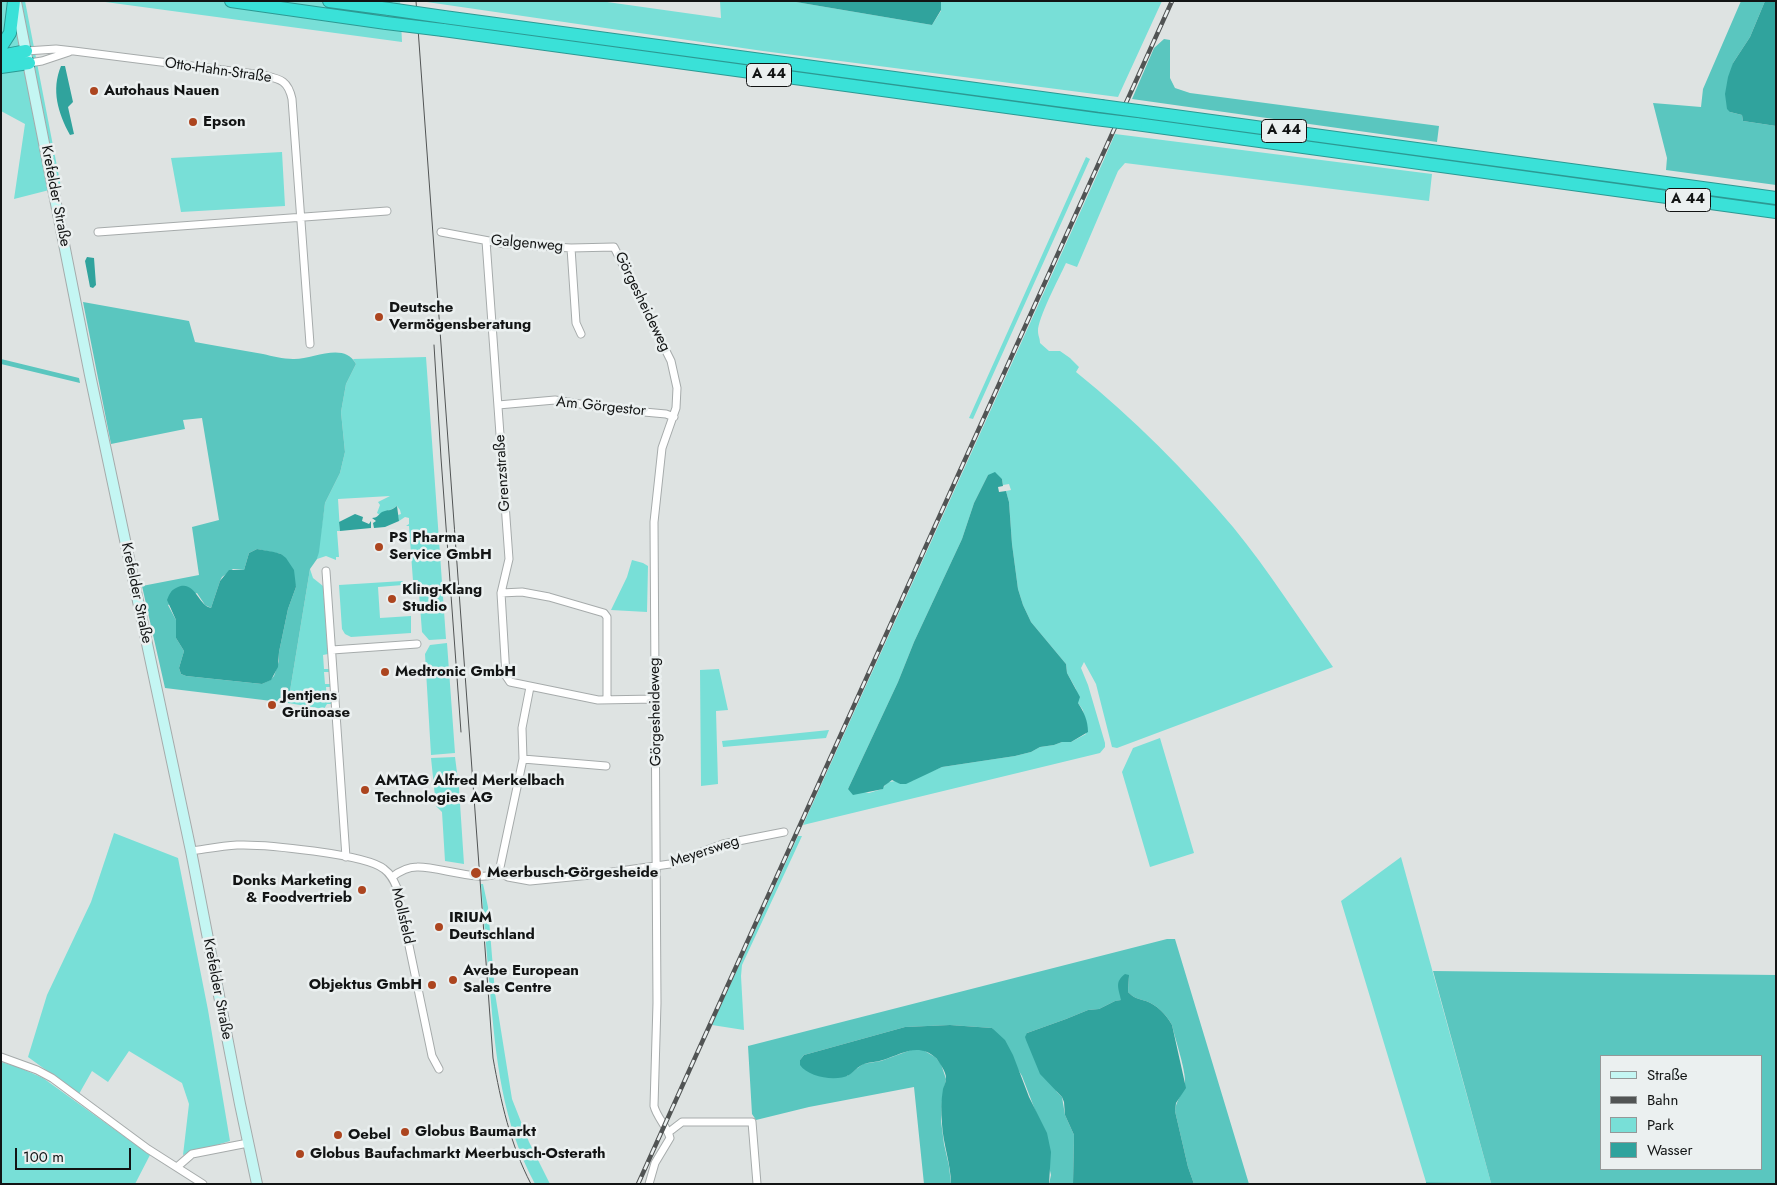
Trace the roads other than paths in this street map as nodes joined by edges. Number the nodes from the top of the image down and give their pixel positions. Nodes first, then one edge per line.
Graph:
1 (15, 1) edge
2 (231, 1) edge
3 (329, 1) edge
4 (356, 1) edge
5 (384, 9) junction
6 (1, 47) edge
7 (74, 51) junction
8 (1, 56) edge
9 (28, 57) junction
10 (1, 67) edge
11 (1776, 198) edge
12 (387, 211) dead end
13 (1776, 212) edge
14 (301, 218) junction
15 (98, 232) dead end
16 (441, 232) dead end
17 (486, 241) junction
18 (614, 247) joint
19 (571, 248) junction
20 (581, 334) dead end
21 (310, 344) dead end
22 (498, 405) junction
23 (674, 416) junction
24 (326, 571) dead end
25 (501, 593) junction
26 (417, 644) dead end
27 (332, 650) junction
28 (530, 687) junction
29 (656, 699) junction
30 (607, 700) junction
31 (524, 759) junction
32 (606, 766) dead end
33 (784, 832) dead end
34 (191, 851) junction
35 (346, 857) junction
36 (657, 866) junction
37 (500, 872) junction
38 (392, 876) junction
39 (1, 1057) edge
40 (439, 1069) dead end
41 (669, 1132) junction
42 (248, 1143) junction
43 (177, 1167) junction
44 (203, 1184) edge
45 (257, 1184) edge
46 (649, 1184) edge
47 (757, 1184) edge

1 - 6 highway
1 - 9 main road, Krefelder Straße
2 - 13 highway, A 44, bridge
3 - 5 highway, A 44
4 - 5 highway
5 - 11 highway, A 44, bridge
7 - 9 street, Otto-Hahn-Straße
7 - 9 street, Otto-Hahn-Straße
7 - 14 street, Otto-Hahn-Straße
8 - 9 highway
9 - 10 highway
9 - 34 main road, Krefelder Straße
12 - 14 street
14 - 15 street
14 - 21 street, Otto-Hahn-Straße
16 - 17 street, Galgenweg
17 - 19 street, Galgenweg
17 - 22 street, Grenzstraße
18 - 19 street, Galgenweg
18 - 23 street, Görgesheideweg
19 - 20 street
22 - 23 street, Am Görgestor
22 - 25 street, Grenzstraße
23 - 29 street, Görgesheideweg
24 - 27 street
25 - 28 street, Grenzstraße
25 - 30 street
26 - 27 street
27 - 35 street
28 - 30 street, Grenzstraße
28 - 31 street
29 - 30 street, Grenzstraße
29 - 36 street, Görgesheideweg
31 - 32 street
31 - 37 street
33 - 36 street, Meyersweg
34 - 35 street, Mollsfeld
34 - 42 main road, Krefelder Straße
35 - 38 street, Mollsfeld
36 - 37 street, Meyersweg
36 - 41 street, Görgesheideweg
37 - 38 street, Meyersweg
38 - 40 street, Mollsfeld
39 - 43 street
41 - 46 street
41 - 47 street
42 - 43 street
42 - 45 main road, Krefelder Straße
43 - 44 street

